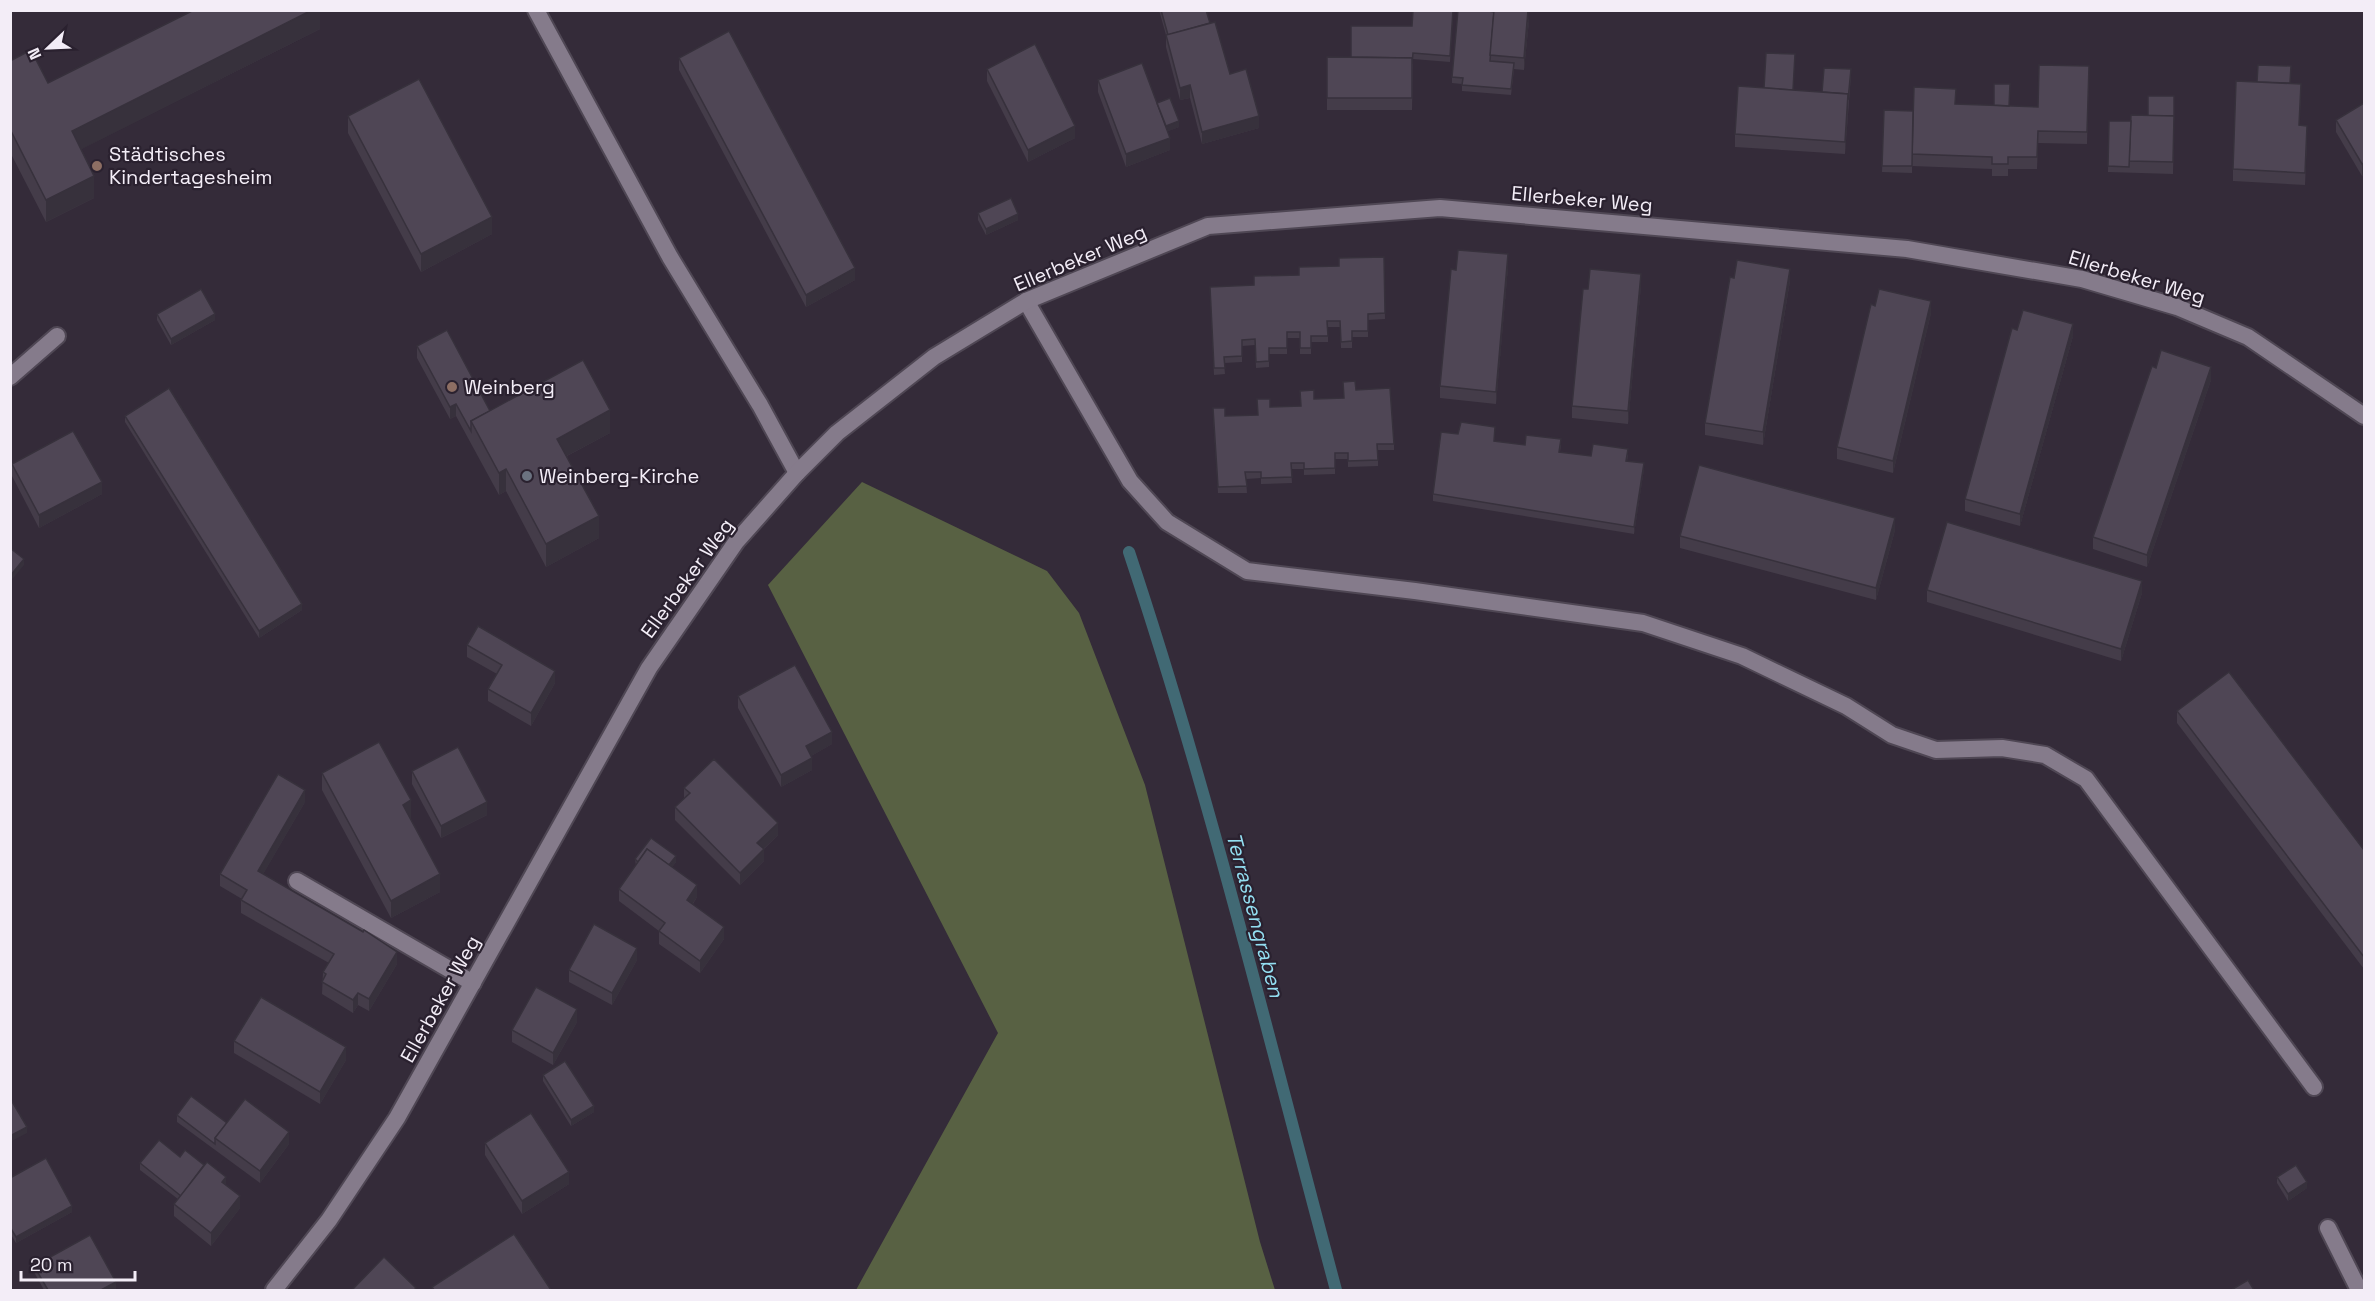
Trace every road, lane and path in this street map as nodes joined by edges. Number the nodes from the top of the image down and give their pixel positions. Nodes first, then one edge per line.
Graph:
1 (537, 10) edge
2 (1026, 301) junction
3 (57, 336) dead end
4 (10, 377) edge
5 (2364, 416) edge
6 (797, 473) junction
7 (297, 881) dead end
8 (473, 983) junction
9 (2314, 1087) dead end
10 (2328, 1228) dead end
11 (274, 1290) edge
12 (2359, 1290) edge

1 - 6 street
2 - 5 street, Ellerbeker Weg
2 - 6 street, Ellerbeker Weg
2 - 9 street
3 - 4 street
6 - 8 street, Ellerbeker Weg
7 - 8 street
8 - 11 street, Ellerbeker Weg
10 - 12 street

